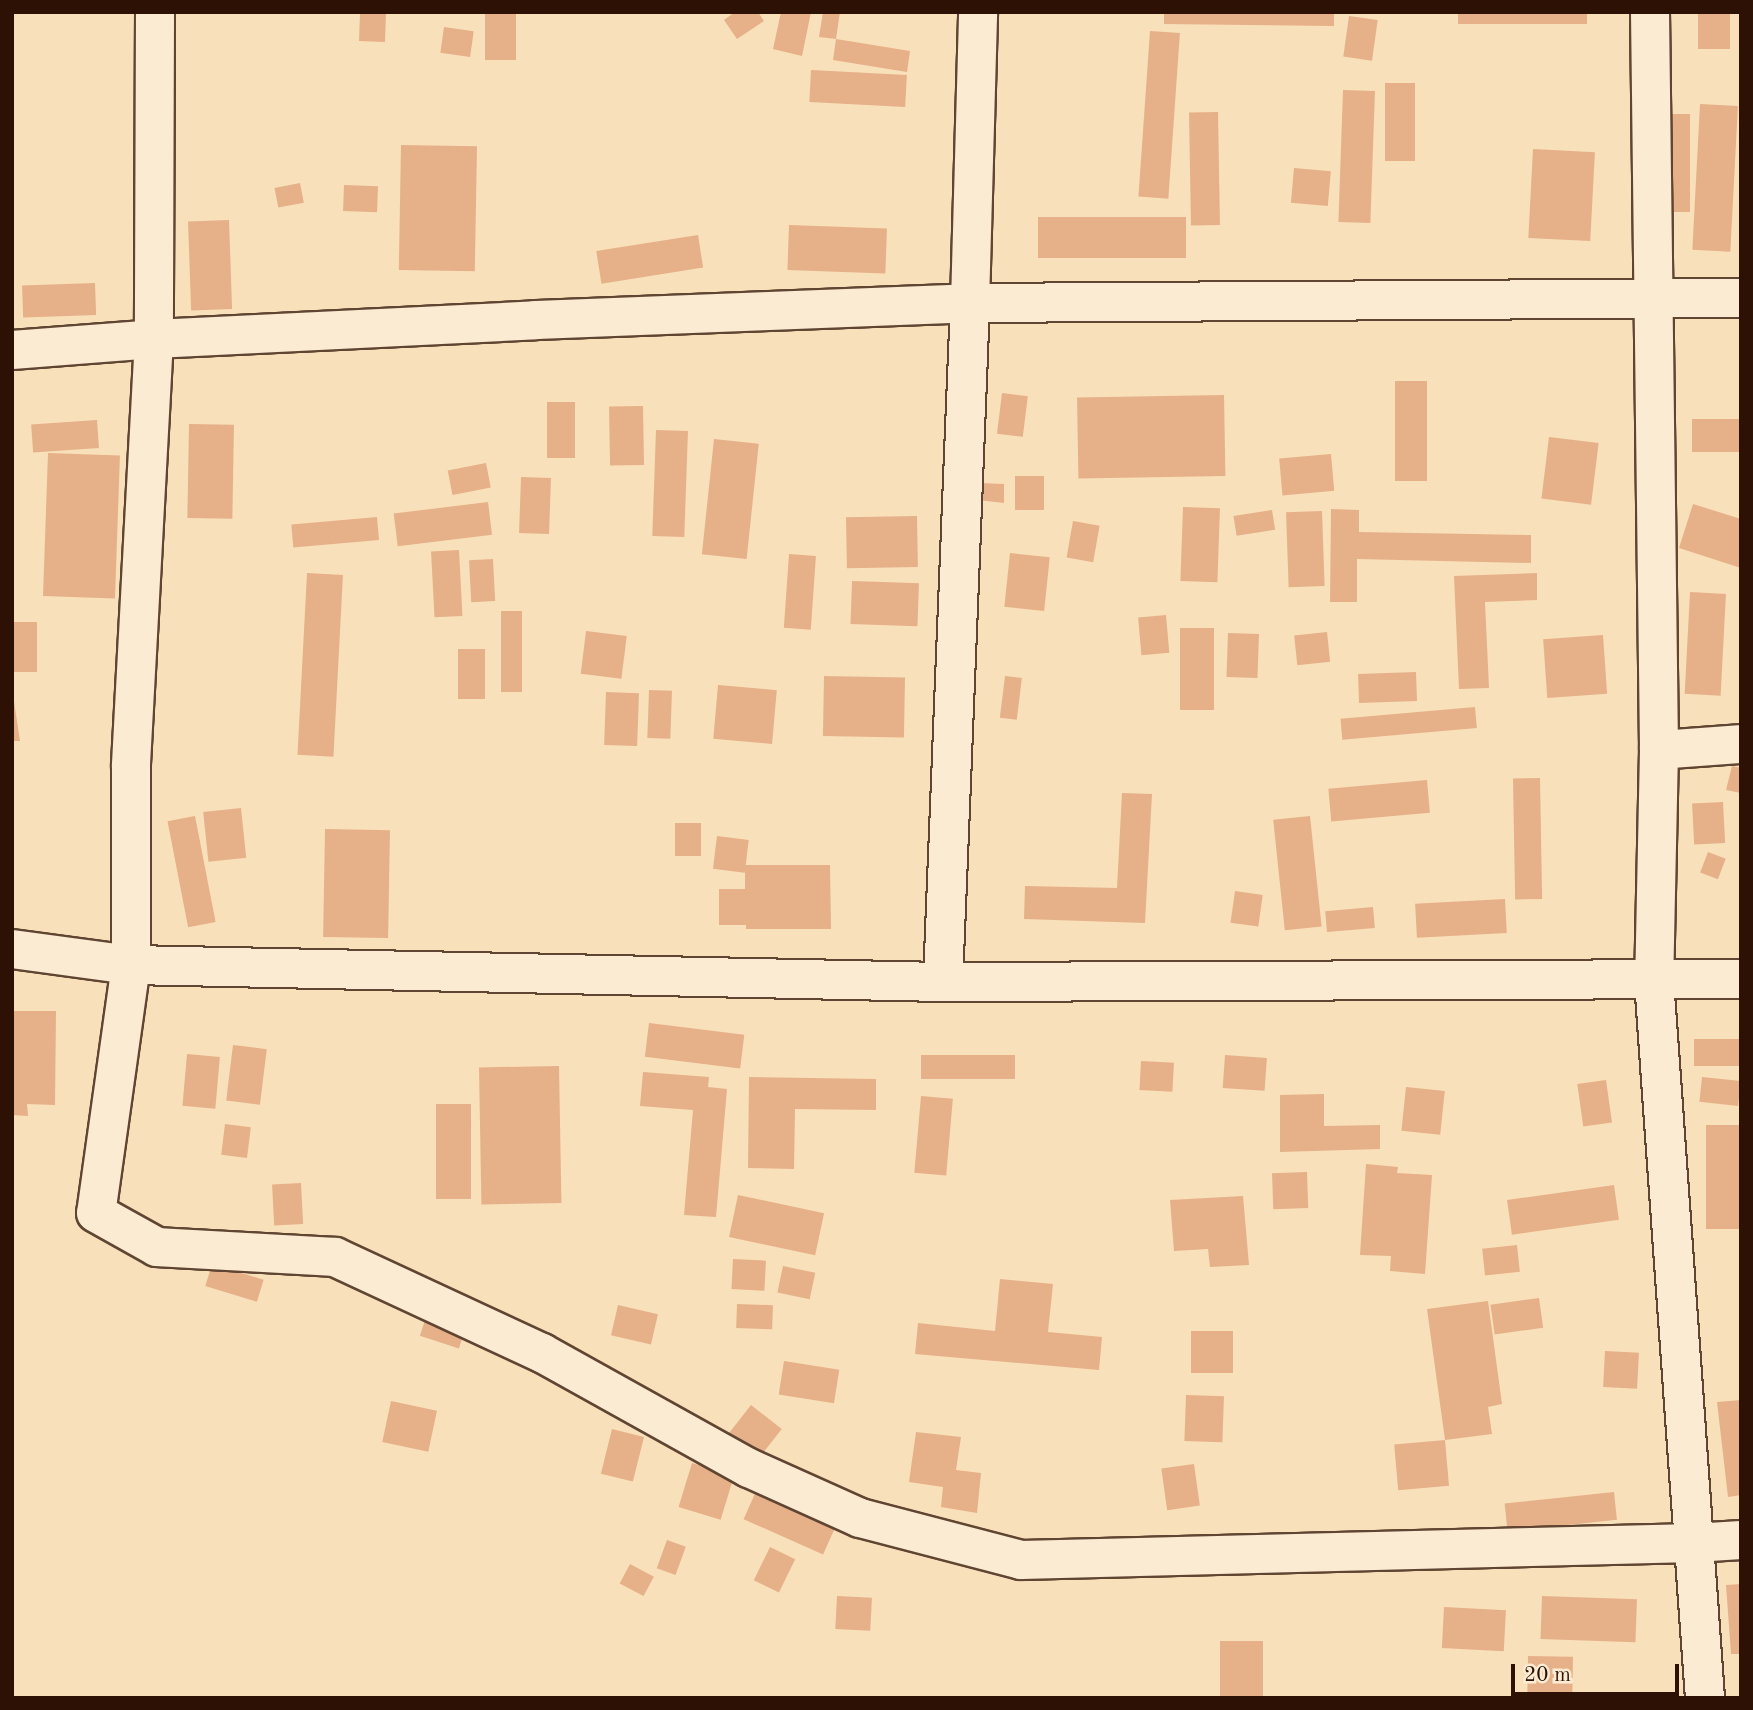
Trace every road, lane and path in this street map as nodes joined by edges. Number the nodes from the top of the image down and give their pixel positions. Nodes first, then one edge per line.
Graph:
1 (155, 12) edge
2 (978, 12) edge
3 (1650, 12) edge
4 (1741, 298) edge
5 (1651, 300) junction
6 (970, 303) junction
7 (155, 339) junction
8 (12, 350) edge
9 (1741, 744) edge
10 (1659, 750) junction
11 (12, 949) edge
12 (131, 965) junction
13 (1741, 979) edge
14 (1654, 980) junction
15 (943, 982) junction
16 (1741, 1540) edge
17 (1694, 1544) junction
18 (1705, 1698) edge

1 - 7 street
2 - 6 street
3 - 5 street
4 - 5 street
5 - 6 street
5 - 10 street
6 - 7 street
6 - 15 street
7 - 8 street
7 - 12 street
9 - 10 street
10 - 14 street
11 - 12 street
12 - 15 street
12 - 17 street
13 - 14 street
14 - 15 street
14 - 17 street
16 - 17 street
17 - 18 street

